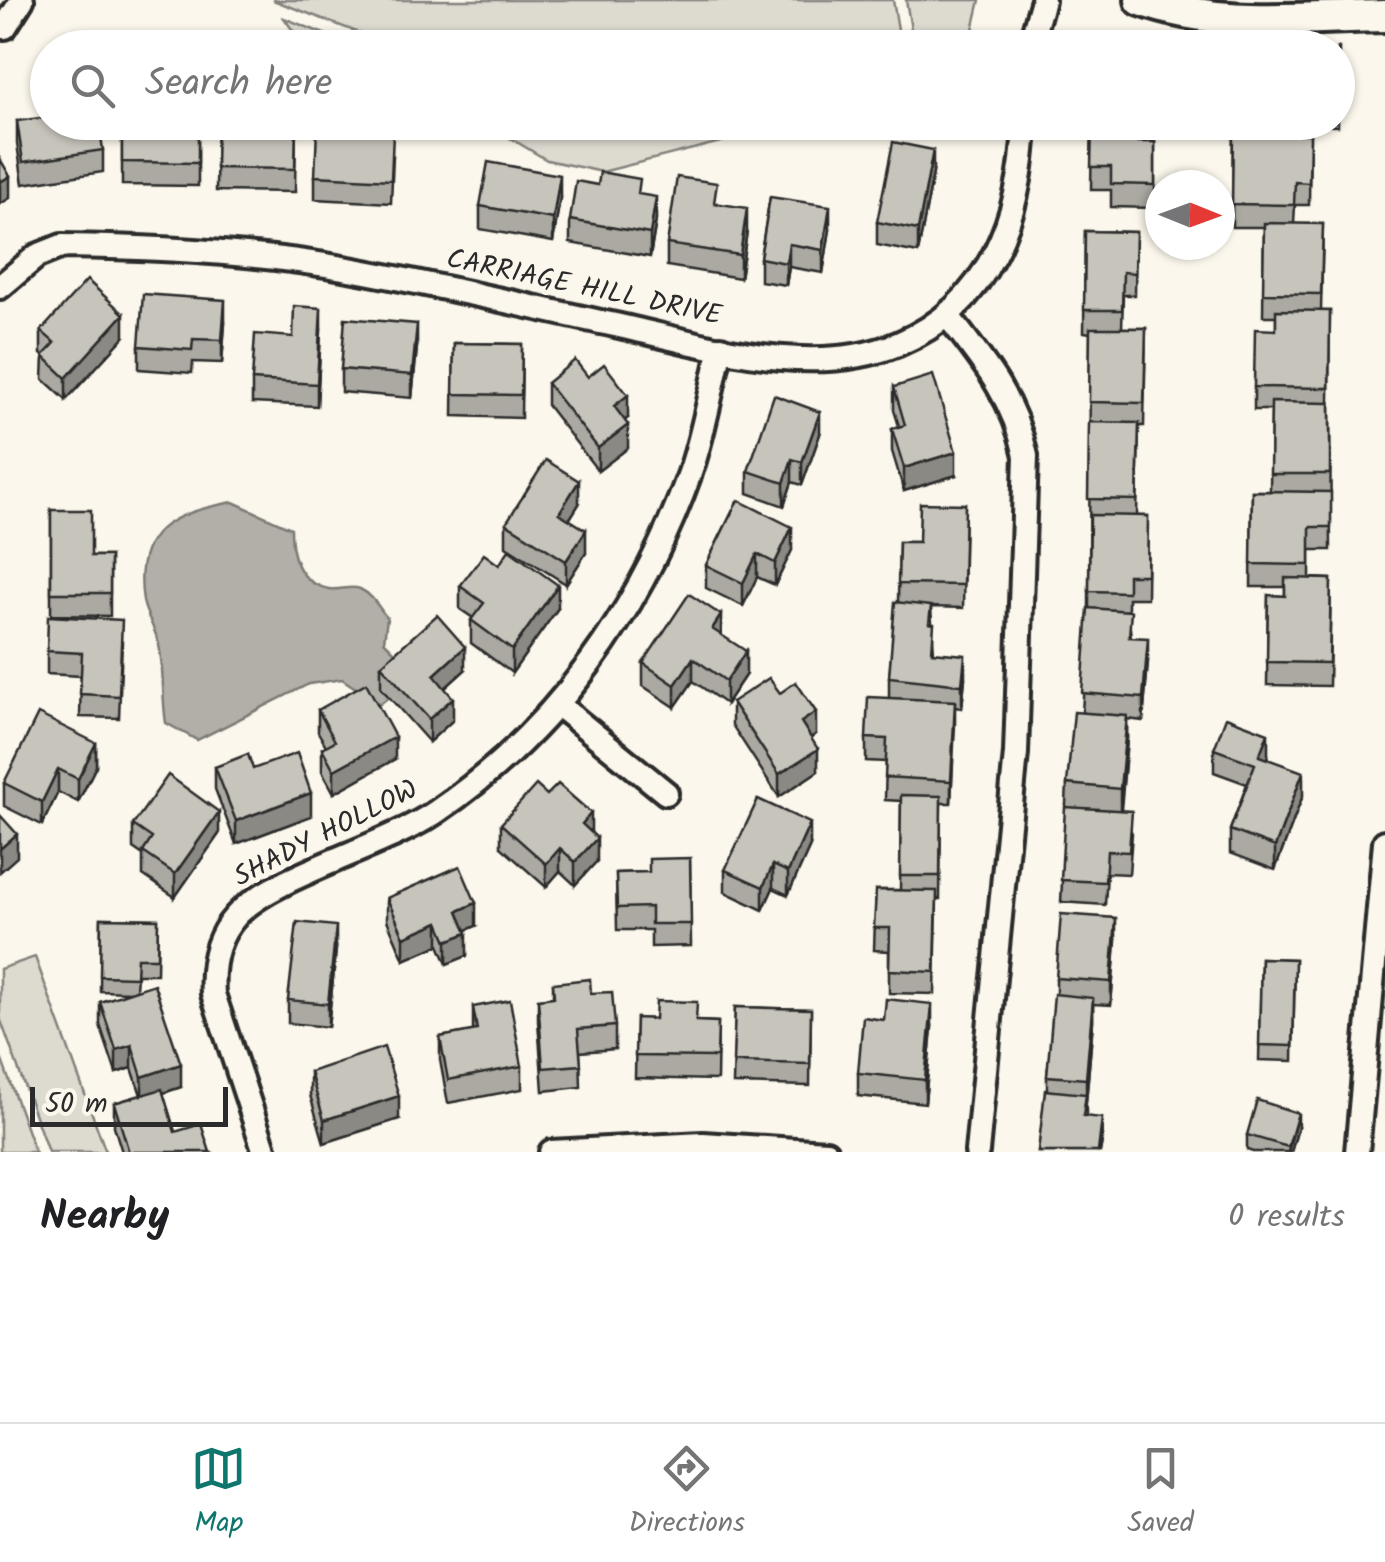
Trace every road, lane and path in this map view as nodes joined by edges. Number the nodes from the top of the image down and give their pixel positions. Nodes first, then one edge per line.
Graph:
1 (22, 0) edge
2 (1042, 0) edge
3 (1142, 0) edge
4 (1233, 9) edge
5 (1385, 16) edge
6 (0, 28) edge
7 (1034, 30) edge
8 (1024, 140) edge
9 (0, 287) edge
10 (948, 315) junction
11 (721, 348) junction
12 (558, 704) junction
13 (666, 792) dead end
14 (1385, 842) edge
15 (265, 1152) edge
16 (551, 1152) edge
17 (826, 1152) edge
18 (976, 1152) edge
19 (1357, 1152) edge

1 - 6 street
2 - 7 street
3 - 4 street
4 - 5 street
8 - 10 street, CARRIAGE HILL DRIVE
9 - 11 street, CARRIAGE HILL DRIVE
10 - 11 street, CARRIAGE HILL DRIVE
10 - 18 street
11 - 12 street, SHADY HOLLOW
12 - 13 street
12 - 15 street, SHADY HOLLOW
14 - 19 street
16 - 17 street

